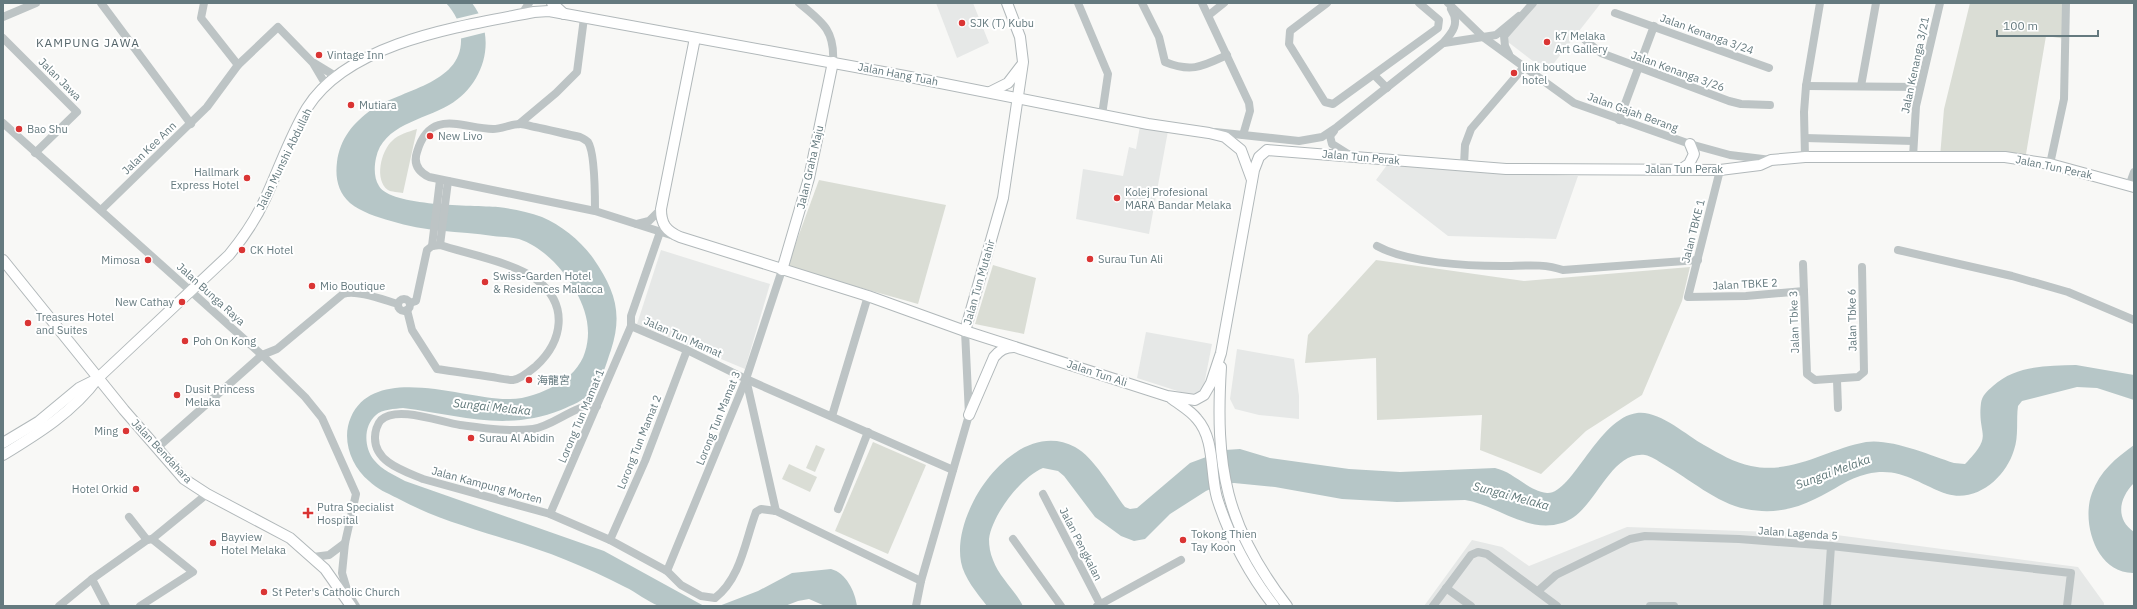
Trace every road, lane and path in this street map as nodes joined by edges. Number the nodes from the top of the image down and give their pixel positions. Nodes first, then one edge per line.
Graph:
1 (36, 3) edge
2 (101, 3) edge
3 (204, 3) edge
4 (529, 3) edge
5 (552, 3) edge
6 (799, 3) edge
7 (1007, 3) edge
8 (1078, 3) edge
9 (1142, 3) edge
10 (1202, 3) edge
11 (1224, 3) edge
12 (1327, 3) edge
13 (1420, 3) edge
14 (1448, 3) edge
15 (1532, 3) edge
16 (1820, 3) edge
17 (1876, 3) edge
18 (1940, 3) edge
19 (2066, 3) edge
20 (1615, 12) dead end
21 (519, 15) junction
22 (565, 15) junction
23 (1209, 15) junction
24 (1520, 16) junction
25 (3, 17) edge
26 (584, 18) junction
27 (1654, 26) junction
28 (1483, 37) junction
29 (3, 38) edge
30 (695, 38) junction
31 (1585, 40) dead end
32 (1443, 43) junction
33 (1228, 55) junction
34 (1511, 57) junction
35 (313, 62) junction
36 (833, 62) junction
37 (1023, 62) junction
38 (238, 65) junction
39 (1524, 67) junction
40 (1638, 68) junction
41 (1769, 68) dead end
42 (1374, 75) junction
43 (337, 77) junction
44 (326, 85) junction
45 (1806, 86) junction
46 (1861, 86) junction
47 (1920, 87) junction
48 (1387, 88) junction
49 (989, 92) junction
50 (1019, 97) junction
51 (1770, 105) dead end
52 (1102, 115) junction
53 (1619, 120) junction
54 (3, 123) edge
55 (191, 124) junction
56 (519, 124) junction
57 (1337, 127) junction
58 (1209, 133) junction
59 (1243, 134) junction
60 (1805, 138) junction
61 (1913, 140) junction
62 (1690, 144) junction
63 (35, 153) junction
64 (1352, 156) junction
65 (1805, 157) junction
66 (1913, 157) junction
67 (1771, 160) junction
68 (2050, 164) junction
69 (1464, 165) junction
70 (1683, 168) junction
71 (1720, 170) junction
72 (2134, 172) edge
73 (444, 181) junction
74 (1252, 182) junction
75 (2132, 186) edge
76 (660, 209) junction
77 (100, 210) junction
78 (595, 211) junction
79 (637, 224) junction
80 (660, 232) junction
81 (680, 238) junction
82 (436, 245) junction
83 (1377, 246) dead end
84 (1898, 250) dead end
85 (3, 260) edge
86 (1698, 260) junction
87 (1803, 264) dead end
88 (1862, 267) dead end
89 (782, 270) junction
90 (191, 291) junction
91 (1804, 291) junction
92 (868, 296) junction
93 (1688, 297) joint
94 (408, 307) junction
95 (2134, 320) edge
96 (632, 326) junction
97 (965, 331) junction
98 (1014, 347) junction
99 (277, 349) junction
100 (687, 350) junction
101 (1221, 353) junction
102 (262, 355) junction
103 (275, 367) junction
104 (98, 378) junction
105 (746, 380) junction
106 (1837, 380) junction
107 (1167, 396) junction
108 (597, 406) junction
109 (1838, 408) dead end
110 (969, 415) junction
111 (832, 416) junction
112 (868, 432) junction
113 (3, 443) edge
114 (157, 448) junction
115 (3, 455) edge
116 (953, 470) junction
117 (207, 494) junction
118 (1043, 494) dead end
119 (838, 509) dead end
120 (776, 511) junction
121 (550, 514) junction
122 (128, 518) dead end
123 (1013, 538) dead end
124 (150, 540) junction
125 (610, 540) junction
126 (345, 543) junction
127 (1831, 546) junction
128 (313, 556) junction
129 (1182, 560) dead end
130 (667, 571) junction
131 (92, 579) junction
132 (920, 581) junction
133 (1446, 588) junction
134 (1538, 592) junction
135 (59, 606) edge
136 (106, 606) edge
137 (140, 606) edge
138 (351, 606) edge
139 (356, 606) edge
140 (916, 606) edge
141 (1061, 606) edge
142 (1099, 606) edge
143 (1274, 606) edge
144 (1287, 606) edge
145 (1433, 606) edge
146 (1471, 606) edge
147 (1558, 606) edge
148 (1650, 606) edge
149 (1674, 606) edge
150 (1827, 606) edge
151 (2067, 606) edge

1 - 25 street
2 - 55 street, Jalan Kee Ann
3 - 38 street
4 - 21 street
5 - 22 main road
6 - 36 street
7 - 37 main road, Jalan Tun Mutahir
8 - 52 street
9 - 33 street
10 - 23 street
11 - 23 street
12 - 42 street
13 - 42 street
14 - 28 street, Jalan Gajah Berang
14 - 32 street
15 - 24 street
16 - 45 street
17 - 46 street
18 - 47 street, Jalan Kenanga 3/21
19 - 68 street
20 - 27 street, Jalan Kenanga 3/24
21 - 22 main road, Jalan Hang Tuah
21 - 43 main road, Jalan Munshi Abdullah
22 - 26 main road, Jalan Hang Tuah
23 - 33 street
24 - 28 street
24 - 34 street
26 - 30 main road, Jalan Hang Tuah
26 - 56 street
27 - 40 street
27 - 41 street, Jalan Kenanga 3/24
28 - 32 street
28 - 34 street, Jalan Gajah Berang
29 - 63 street, Jalan Jawa
30 - 36 main road, Jalan Hang Tuah
30 - 76 main road
31 - 40 street, Jalan Kenanga 3/26
32 - 48 street
33 - 59 street
34 - 39 street, Jalan Gajah Berang
35 - 38 street
35 - 43 street
35 - 44 street
36 - 49 main road, Jalan Hang Tuah
36 - 89 main road, Jalan Graha Maju
37 - 49 main road
37 - 50 main road, Jalan Tun Mutahir
38 - 55 street
39 - 53 street, Jalan Gajah Berang
39 - 69 street
40 - 51 street, Jalan Kenanga 3/26
40 - 53 street
42 - 48 street
43 - 44 main road, Jalan Munshi Abdullah
44 - 90 main road, Jalan Munshi Abdullah
45 - 46 street
45 - 60 street
46 - 47 street
47 - 61 street, Jalan Kenanga 3/21
48 - 57 street
49 - 50 main road, Jalan Hang Tuah
50 - 52 main road, Jalan Hang Tuah
50 - 97 main road, Jalan Tun Mutahir
52 - 58 main road, Jalan Hang Tuah
53 - 62 street, Jalan Gajah Berang
54 - 63 street, Jalan Bunga Raya
55 - 77 street, Jalan Kee Ann
56 - 73 street
56 - 78 street
57 - 59 street
57 - 64 street
58 - 59 street
58 - 74 main road, Jalan Hang Tuah
60 - 61 street
60 - 65 street
61 - 66 street, Jalan Kenanga 3/21
62 - 67 street, Jalan Gajah Berang
62 - 70 main road
63 - 77 street, Jalan Bunga Raya
64 - 69 main road, Jalan Tun Perak
64 - 74 main road, Jalan Tun Perak
65 - 66 main road, Jalan Tun Perak
65 - 67 main road, Jalan Tun Perak
66 - 68 main road, Jalan Tun Perak
67 - 71 main road, Jalan Tun Perak
68 - 75 main road, Jalan Tun Perak
69 - 70 main road, Jalan Tun Perak
70 - 71 main road, Jalan Tun Perak
71 - 86 street, Jalan TBKE 1
72 - 75 street
73 - 78 street
73 - 82 street
74 - 101 main road, Jalan Tun Ali
76 - 79 street
76 - 81 main road, Jalan Tun Ali
77 - 90 street, Jalan Bunga Raya
78 - 79 street
79 - 80 street
80 - 81 street
80 - 96 street, Lorong Tun Mamat 1
81 - 89 main road, Jalan Tun Ali
82 - 94 street
82 - 94 street
83 - 86 street
84 - 95 street
85 - 104 main road, Jalan Bendahara
86 - 93 street, Jalan TBKE 1
87 - 91 street, Jalan Tbke 3
88 - 106 street, Jalan Tbke 6
89 - 92 main road, Jalan Tun Ali
89 - 105 street, Lorong Tun Mamat 3
90 - 102 street, Jalan Bunga Raya
90 - 104 main road, Jalan Munshi Abdullah
91 - 93 street, Jalan TBKE 2
91 - 106 street, Jalan Tbke 3
92 - 97 main road, Jalan Tun Ali
92 - 111 street
94 - 99 street
96 - 100 street, Jalan Tun Mamat
96 - 108 street, Lorong Tun Mamat 1
97 - 98 main road, Jalan Tun Ali
97 - 110 street, Jalan Tun Mutahir
98 - 107 main road, Jalan Tun Ali
98 - 110 main road
99 - 102 street
99 - 103 street
100 - 105 street, Jalan Tun Mamat
100 - 125 street, Lorong Tun Mamat 2
101 - 107 main road, Jalan Tun Ali
101 - 144 main road
102 - 103 street, Jalan Bunga Raya
102 - 114 street
103 - 126 street, Jalan Bunga Raya
104 - 113 main road, Jalan Munshi Abdullah
104 - 114 main road, Jalan Bendahara
104 - 115 main road, Jalan Munshi Abdullah
105 - 111 street, Jalan Tun Mamat
105 - 120 street
105 - 130 street, Lorong Tun Mamat 3
106 - 109 street
107 - 143 main road
108 - 121 street, Lorong Tun Mamat 1
108 - 121 street, Jalan Kampung Morten
110 - 116 street, Jalan Tun Mutahir
111 - 112 street, Jalan Tun Mamat
112 - 116 street, Jalan Tun Mamat
112 - 119 street
114 - 117 main road, Jalan Bendahara
116 - 132 street, Jalan Tun Mutahir
117 - 124 street
117 - 128 main road, Jalan Bendahara
118 - 142 street, Jalan Pengkalan
120 - 130 street, Jalan Kampung Morten
120 - 132 street
121 - 125 street, Jalan Kampung Morten
122 - 124 street
123 - 141 street
124 - 131 street
124 - 137 street
125 - 130 street, Jalan Kampung Morten
126 - 128 street
126 - 139 street, Jalan Bunga Raya
127 - 134 street, Jalan Lagenda 5
127 - 150 street
127 - 151 street, Jalan Lagenda 5
128 - 138 main road, Jalan Bendahara
129 - 142 street
131 - 135 street
131 - 136 street
132 - 140 street, Jalan Tun Mutahir
133 - 134 street
133 - 145 street
133 - 146 street
134 - 147 street
148 - 149 street

